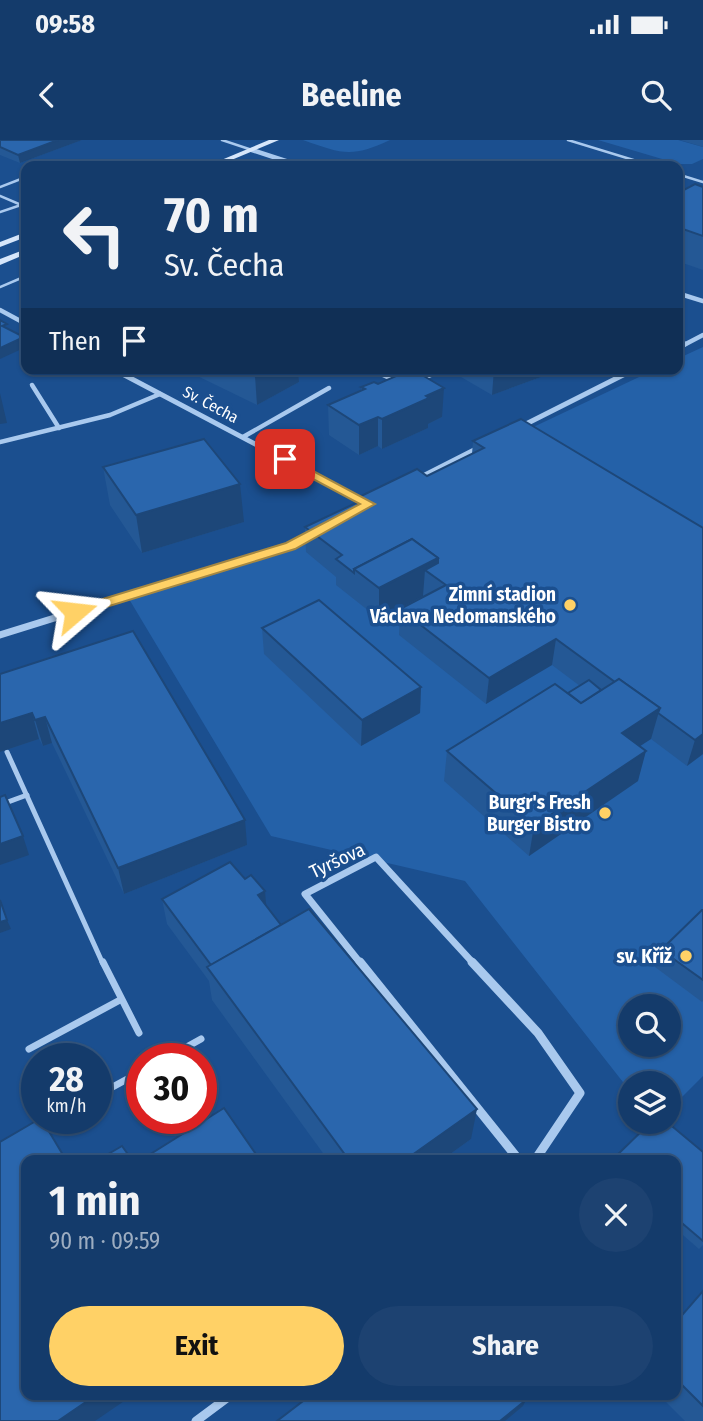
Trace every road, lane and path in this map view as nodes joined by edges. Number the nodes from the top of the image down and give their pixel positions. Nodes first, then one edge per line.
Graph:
1 (222, 140) edge
2 (275, 140) edge
3 (568, 140) edge
4 (251, 150) junction
5 (224, 161) edge
6 (285, 161) edge
7 (637, 161) edge
8 (683, 176) edge
9 (21, 179) edge
10 (703, 182) edge
11 (0, 187) edge
12 (0, 196) edge
13 (21, 205) joint
14 (0, 212) edge
15 (21, 236) edge
16 (0, 245) edge
17 (21, 253) edge
18 (0, 262) edge
19 (21, 278) edge
20 (0, 288) edge
21 (683, 295) edge
22 (703, 301) edge
23 (0, 310) edge
24 (21, 321) edge
25 (703, 335) edge
26 (683, 345) edge
27 (124, 375) edge
28 (384, 375) edge
29 (430, 375) edge
30 (623, 375) edge
31 (419, 380) edge
32 (32, 385) dead end
33 (406, 385) edge
34 (329, 388) dead end
35 (160, 394) junction
36 (60, 428) junction
37 (514, 430) edge
38 (243, 437) junction
39 (0, 442) edge
40 (490, 443) edge
41 (405, 485) edge
42 (358, 510) edge
43 (324, 528) edge
44 (0, 635) edge
45 (7, 752) dead end
46 (27, 795) junction
47 (0, 804) edge
48 (120, 1000) junction
49 (139, 1033) dead end
50 (201, 1039) dead end
51 (40, 1043) edge
52 (194, 1043) edge
53 (515, 1155) edge
54 (538, 1155) edge
55 (224, 1400) edge
56 (196, 1421) edge

1 - 4 lane
2 - 4 main road
3 - 7 lane
4 - 5 main road
4 - 6 street
8 - 10 lane
9 - 11 lane
12 - 13 lane
13 - 14 lane
15 - 16 main road
17 - 18 main road
19 - 20 lane
21 - 22 street
23 - 24 street
25 - 26 street
27 - 35 street, Sv. Čecha
28 - 33 lane
29 - 31 lane
30 - 37 street
32 - 36 lane
34 - 38 lane
35 - 36 lane
35 - 38 street, Sv. Čecha
36 - 39 lane
38 - 42 street, Sv. Čecha
40 - 41 street
43 - 44 street
45 - 46 lane
46 - 47 lane
46 - 48 lane
48 - 49 lane
48 - 51 lane
50 - 52 lane
53 - 54 street, Tyršova
55 - 56 street

